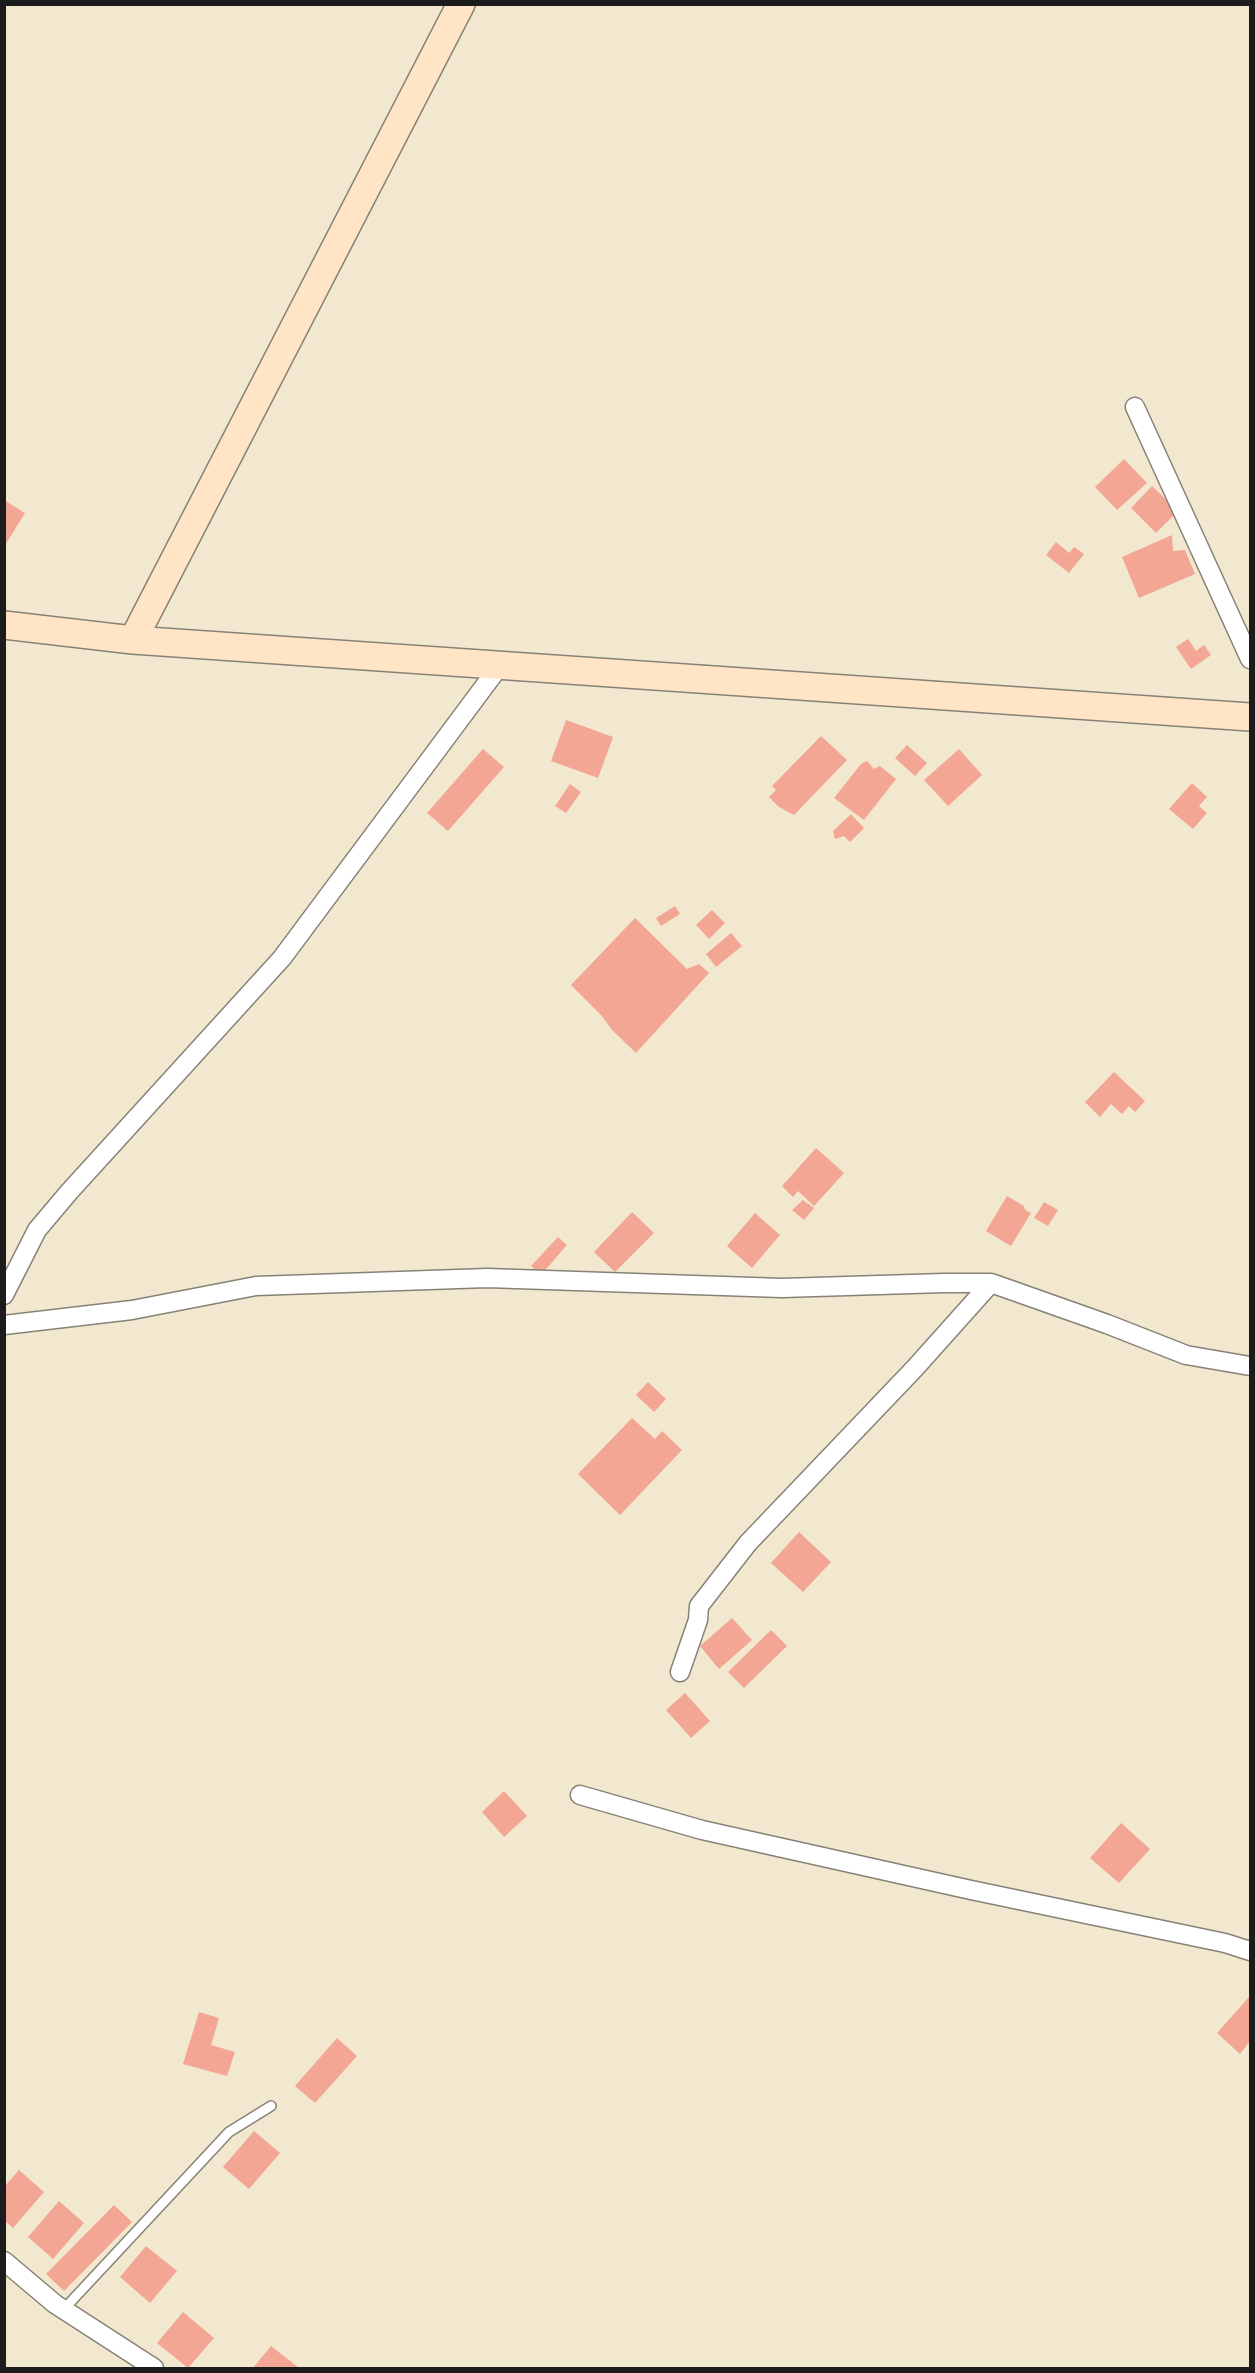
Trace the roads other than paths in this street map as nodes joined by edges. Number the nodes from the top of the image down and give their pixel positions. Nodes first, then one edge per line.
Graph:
1 (461, 4) edge
2 (1135, 407) dead end
3 (4, 626) edge
4 (133, 640) junction
5 (1251, 659) edge
6 (501, 664) junction
7 (1251, 717) edge
8 (991, 1283) junction
9 (4, 1295) edge
10 (4, 1325) edge
11 (1251, 1366) edge
12 (680, 1672) dead end
13 (580, 1795) dead end
14 (1251, 1951) edge
15 (271, 2106) dead end
16 (4, 2261) edge
17 (64, 2309) junction
18 (153, 2368) edge

1 - 4 street
2 - 5 street
3 - 4 street
4 - 6 street
6 - 7 street
6 - 9 street
8 - 10 street
8 - 11 street
8 - 12 street
13 - 14 street
15 - 17 lane
16 - 17 street
17 - 18 street

